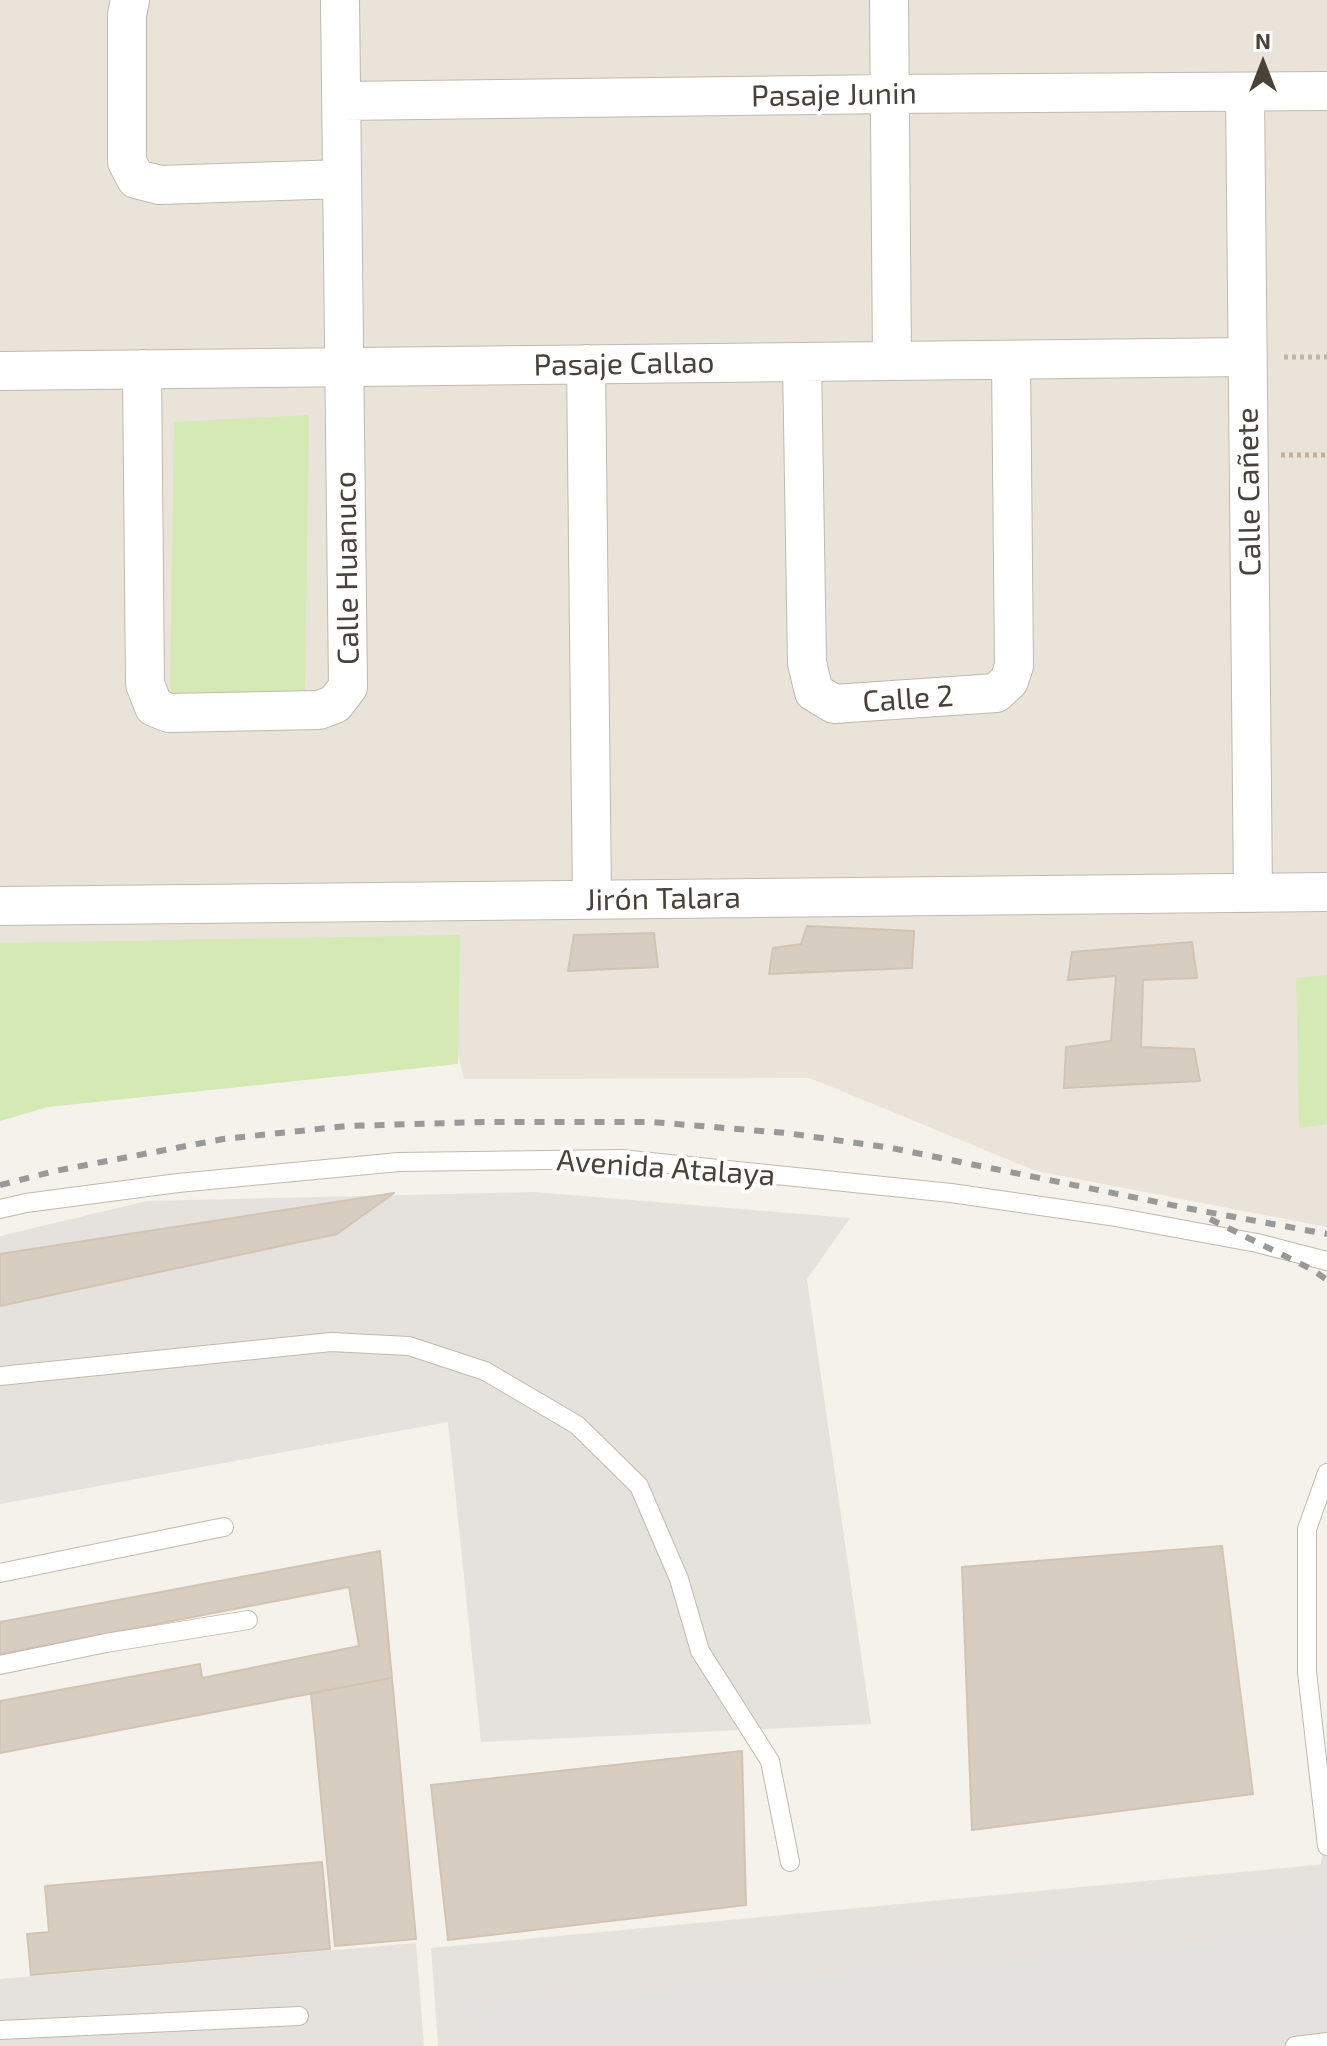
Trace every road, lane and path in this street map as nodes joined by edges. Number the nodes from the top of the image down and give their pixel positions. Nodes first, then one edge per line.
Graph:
1 (130, 0) edge
2 (340, 0) edge
3 (889, 0) edge
4 (1327, 91) edge
5 (1245, 92) junction
6 (890, 94) junction
7 (342, 101) junction
8 (342, 179) junction
9 (1247, 357) junction
10 (892, 360) junction
11 (1011, 360) junction
12 (802, 362) junction
13 (586, 364) junction
14 (344, 367) junction
15 (142, 369) junction
16 (0, 371) edge
17 (1327, 892) edge
18 (1253, 893) junction
19 (592, 899) junction
20 (0, 906) edge
21 (0, 1209) edge
22 (1327, 1261) edge
23 (0, 1376) edge
24 (1327, 1473) edge
25 (224, 1527) dead end
26 (0, 1573) edge
27 (248, 1620) dead end
28 (0, 1665) edge
29 (1327, 1846) edge
30 (790, 1862) dead end
31 (299, 2016) dead end
32 (0, 2030) edge

1 - 8 street
2 - 7 street, Calle Huanuco
3 - 6 street
4 - 5 street, Pasaje Junin
5 - 6 street, Pasaje Junin
5 - 9 street, Calle Cañete
6 - 7 street, Pasaje Junin
6 - 10 street
7 - 8 street, Calle Huanuco
8 - 14 street, Calle Huanuco
9 - 11 street, Pasaje Callao
9 - 18 street, Calle Cañete
10 - 11 street, Pasaje Callao
10 - 12 street, Pasaje Callao
11 - 12 street, Calle 2
12 - 13 street, Pasaje Callao
13 - 14 street, Pasaje Callao
13 - 19 street
14 - 15 street, Pasaje Callao
14 - 15 street, Calle Huanuco
15 - 16 street, Pasaje Callao
17 - 18 street, Jirón Talara
18 - 19 street, Jirón Talara
19 - 20 street, Jirón Talara
21 - 22 lane, Avenida Atalaya
23 - 30 lane
24 - 29 lane
25 - 26 lane
27 - 28 lane
31 - 32 lane

